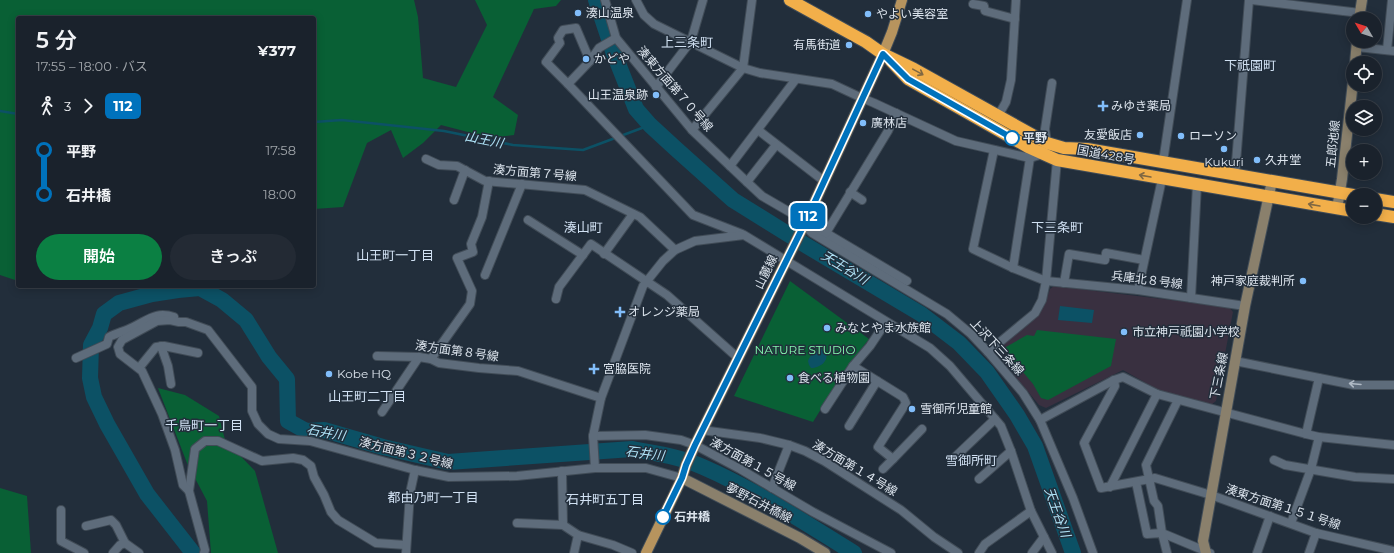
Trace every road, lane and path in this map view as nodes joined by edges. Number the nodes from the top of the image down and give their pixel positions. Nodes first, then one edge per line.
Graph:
1 (605, 0) edge
2 (637, 0) edge
3 (752, 0) edge
4 (790, 0) edge
5 (902, 0) edge
6 (1016, 0) edge
7 (1187, 0) edge
8 (1251, 0) edge
9 (1362, 0) edge
10 (1392, 0) edge
11 (701, 1) edge
12 (973, 4) dead end
13 (1360, 12) edge
14 (1346, 14) edge
15 (1015, 19) junction
16 (615, 39) junction
17 (691, 41) junction
18 (1380, 48) edge
19 (1391, 50) edge
20 (883, 54) junction
21 (590, 61) junction
22 (743, 68) junction
23 (796, 79) junction
24 (1052, 83) dead end
25 (568, 84) junction
26 (656, 87) junction
27 (1352, 92) edge
28 (862, 98) junction
29 (896, 113) junction
30 (998, 116) junction
31 (692, 130) junction
32 (758, 130) junction
33 (776, 145) junction
34 (1045, 148) junction
35 (994, 150) junction
36 (426, 158) dead end
37 (1030, 158) junction
38 (1057, 160) junction
39 (1163, 162) junction
40 (730, 166) junction
41 (465, 170) junction
42 (1235, 175) junction
43 (1162, 179) junction
44 (489, 181) junction
45 (824, 181) junction
46 (1272, 181) junction
47 (747, 182) junction
48 (522, 184) junction
49 (1197, 185) junction
50 (850, 192) junction
51 (1340, 193) junction
52 (1346, 194) edge
53 (1268, 197) junction
54 (454, 200) dead end
55 (862, 200) dead end
56 (1382, 200) edge
57 (1394, 202) edge
58 (1337, 208) junction
59 (1346, 210) edge
60 (633, 214) junction
61 (1382, 215) edge
62 (1394, 217) edge
63 (528, 220) dead end
64 (804, 225) junction
65 (826, 233) junction
66 (744, 235) junction
67 (675, 250) junction
68 (604, 254) junction
69 (583, 255) junction
70 (786, 260) junction
71 (1144, 260) junction
72 (1013, 268) junction
73 (485, 275) dead end
74 (907, 281) dead end
75 (1046, 281) junction
76 (646, 282) junction
77 (1064, 283) junction
78 (1138, 290) junction
79 (1191, 298) junction
80 (556, 299) dead end
81 (1245, 306) junction
82 (186, 322) junction
83 (886, 322) junction
84 (161, 346) junction
85 (988, 352) junction
86 (198, 353) dead end
87 (377, 356) dead end
88 (78, 357) dead end
89 (419, 357) junction
90 (431, 358) junction
91 (738, 358) junction
92 (1235, 361) junction
93 (853, 366) junction
94 (139, 368) junction
95 (1319, 378) junction
96 (1114, 380) junction
97 (877, 381) junction
98 (171, 384) dead end
99 (1394, 385) edge
100 (1157, 394) junction
101 (601, 398) junction
102 (1178, 400) junction
103 (825, 409) dead end
104 (382, 412) dead end
105 (1225, 413) junction
106 (995, 419) junction
107 (1040, 420) junction
108 (849, 426) dead end
109 (922, 429) dead end
110 (702, 430) junction
111 (1306, 434) junction
112 (593, 436) junction
113 (1319, 437) junction
114 (789, 445) junction
115 (1394, 445) edge
116 (693, 448) junction
117 (1011, 451) junction
118 (956, 457) dead end
119 (893, 459) junction
120 (1274, 460) dead end
121 (595, 468) junction
122 (1311, 469) junction
123 (415, 470) junction
124 (883, 470) dead end
125 (562, 472) junction
126 (682, 478) junction
127 (979, 479) dead end
128 (1149, 479) junction
129 (1394, 479) edge
130 (1136, 482) junction
131 (1110, 487) junction
132 (772, 488) junction
133 (189, 492) junction
134 (1211, 495) junction
135 (62, 510) dead end
136 (1031, 511) junction
137 (1270, 516) junction
138 (517, 523) dead end
139 (1291, 523) junction
140 (563, 525) junction
141 (86, 526) dead end
142 (1162, 533) junction
143 (1316, 533) junction
144 (578, 535) junction
145 (1044, 537) junction
146 (125, 543) junction
147 (406, 549) edge
148 (1394, 551) edge
149 (1207, 552) edge
150 (84, 553) edge
151 (113, 553) edge
152 (139, 553) edge
153 (204, 553) edge
154 (574, 553) edge
155 (632, 553) edge
156 (646, 553) edge
157 (825, 553) edge
158 (891, 553) edge
159 (958, 553) edge
160 (979, 553) edge
161 (1032, 553) edge
162 (1052, 553) edge
163 (1093, 553) edge
164 (1167, 553) edge
165 (1257, 553) edge
166 (1309, 553) edge

1 - 16 street, 湊東方面第７０号線
2 - 17 street
3 - 22 street
4 - 20 highway, 国道428号
5 - 20 main road, 山麓線
6 - 15 street
7 - 39 street
8 - 14 street
8 - 42 street
9 - 13 street
10 - 19 street
11 - 17 street
12 - 15 street
15 - 30 street
16 - 21 street
16 - 26 street, 湊東方面第７０号線
17 - 22 street
17 - 26 street
18 - 19 street
20 - 28 main road, 山麓線
20 -> 30 highway, 国道428号
20 - 34 highway, 国道428号
21 - 25 street
21 - 25 street
22 - 23 street
22 - 31 street
23 - 28 street
23 - 32 street
24 - 34 street
25 - 66 street
26 - 31 street, 湊東方面第７０号線
27 - 51 street, 五郎池線
28 - 29 street
28 - 45 main road, 山麓線
29 - 35 street
29 - 50 street
30 - 34 highway, 国道428号
31 - 40 street, 湊東方面第７０号線
32 - 33 street
32 - 40 street
33 - 45 street
33 - 47 street
34 - 37 street
34 - 38 highway, 国道428号
34 - 39 highway, 国道428号
35 - 37 street
35 - 72 street, 兵庫北８号線
36 - 41 street, 湊方面第７号線
37 - 72 street
43 -> 38 highway, 国道428号
38 - 75 street
39 - 42 highway, 国道428号
40 - 47 street, 湊東方面第７０号線
41 - 44 street, 湊方面第７号線
41 - 54 street
42 - 46 highway, 国道428号
43 - 49 highway, 国道428号
43 - 71 street
44 - 48 street, 湊方面第７号線
44 - 90 street
45 - 64 main road, 山麓線
46 - 51 highway, 国道428号
46 - 53 street, 下三条線
47 - 64 street, 湊東方面第７０号線
48 - 60 street, 湊方面第７号線
48 - 73 street
49 - 53 highway, 国道428号
49 - 79 street
50 - 55 street
50 - 65 street
51 - 52 highway, 国道428号
51 - 58 street, 五郎池線
58 -> 53 highway, 国道428号
53 - 81 street, 下三条線
56 - 57 highway
58 - 59 highway, 国道428号
60 - 67 street, 湊方面第７号線
60 - 68 street
61 - 62 highway
63 - 69 street
64 - 65 street
64 - 70 main road, 山麓線
64 - 85 street, 上沢下三条線
65 - 74 street
66 - 67 street
66 - 70 street
67 - 76 street
68 - 69 street
68 - 76 street
69 - 80 street
70 - 83 street
70 - 91 main road, 山麓線
71 - 77 street
71 - 78 street
72 - 75 street, 兵庫北８号線
75 - 77 street, 兵庫北８号線
75 - 85 street
76 - 91 street
76 - 101 street
77 - 78 street, 兵庫北８号線
78 - 79 street, 兵庫北８号線
79 - 81 street, 兵庫北８号線
81 - 92 street, 下三条線
82 - 88 street
82 - 94 street, 湊方面第３２号線
82 - 123 street, 湊方面第３２号線
83 - 93 street
83 - 106 street
84 - 86 street
84 - 94 street
84 - 98 street
85 - 107 street, 上沢下三条線
87 - 89 street, 湊方面第８号線
89 - 90 street, 湊方面第８号線
89 - 104 street
90 - 101 street, 湊方面第８号線
91 - 110 main road, 山麓線
92 - 95 street
92 - 105 street, 下三条線
93 - 97 street
93 - 103 street
94 - 133 street, 湊方面第３２号線
99 -> 95 street
95 - 111 street
96 - 100 street
96 - 107 street
96 - 131 street
97 - 108 street
97 - 119 street
100 - 102 street
100 - 131 street
101 - 112 street
102 - 105 street
102 - 128 street
105 - 111 street
105 - 134 street, 下三条線
106 - 117 street
106 - 118 street
107 - 163 street, 上沢下三条線
109 - 119 street
110 - 114 street, 湊方面第１４号線
110 - 116 main road, 山麓線
111 - 113 street
112 - 116 street, 湊方面第１５号線
112 - 121 street
113 - 115 street
113 - 122 street
114 - 132 street
114 - 159 street, 湊方面第１４号線
116 - 126 main road, 山麓線
116 - 132 street, 湊方面第１５号線
117 - 127 street
117 - 136 street
119 - 124 street
120 - 122 street
121 - 125 street, 湊方面第３２号線
121 - 126 street, 湊方面第３２号線
122 - 129 street
122 - 139 street
123 - 125 street, 湊方面第３２号線
123 - 147 street
125 - 140 street
126 - 156 main road, 山麓線
126 - 157 street, 夢野石井橋線
128 - 130 street
128 - 134 street, 湊東方面第１５１号線
128 - 142 street
130 - 131 street
130 - 142 street
132 - 158 street, 湊方面第１５号線
133 - 147 street
133 - 153 street, 湊方面第３２号線
134 - 137 street, 湊東方面第１５１号線
134 - 149 street, 下三条線
135 - 150 street
136 - 145 street
136 - 160 street
137 - 139 street, 湊東方面第１５１号線
137 - 165 street
138 - 140 street
139 - 143 street, 湊東方面第１５１号線
140 - 144 street
141 - 146 street
142 - 149 street
142 - 164 street
143 - 148 street, 湊東方面第１５１号線
143 - 166 street
144 - 154 street
144 - 155 street
145 - 161 street
145 - 162 street
146 - 151 street
146 - 152 street

